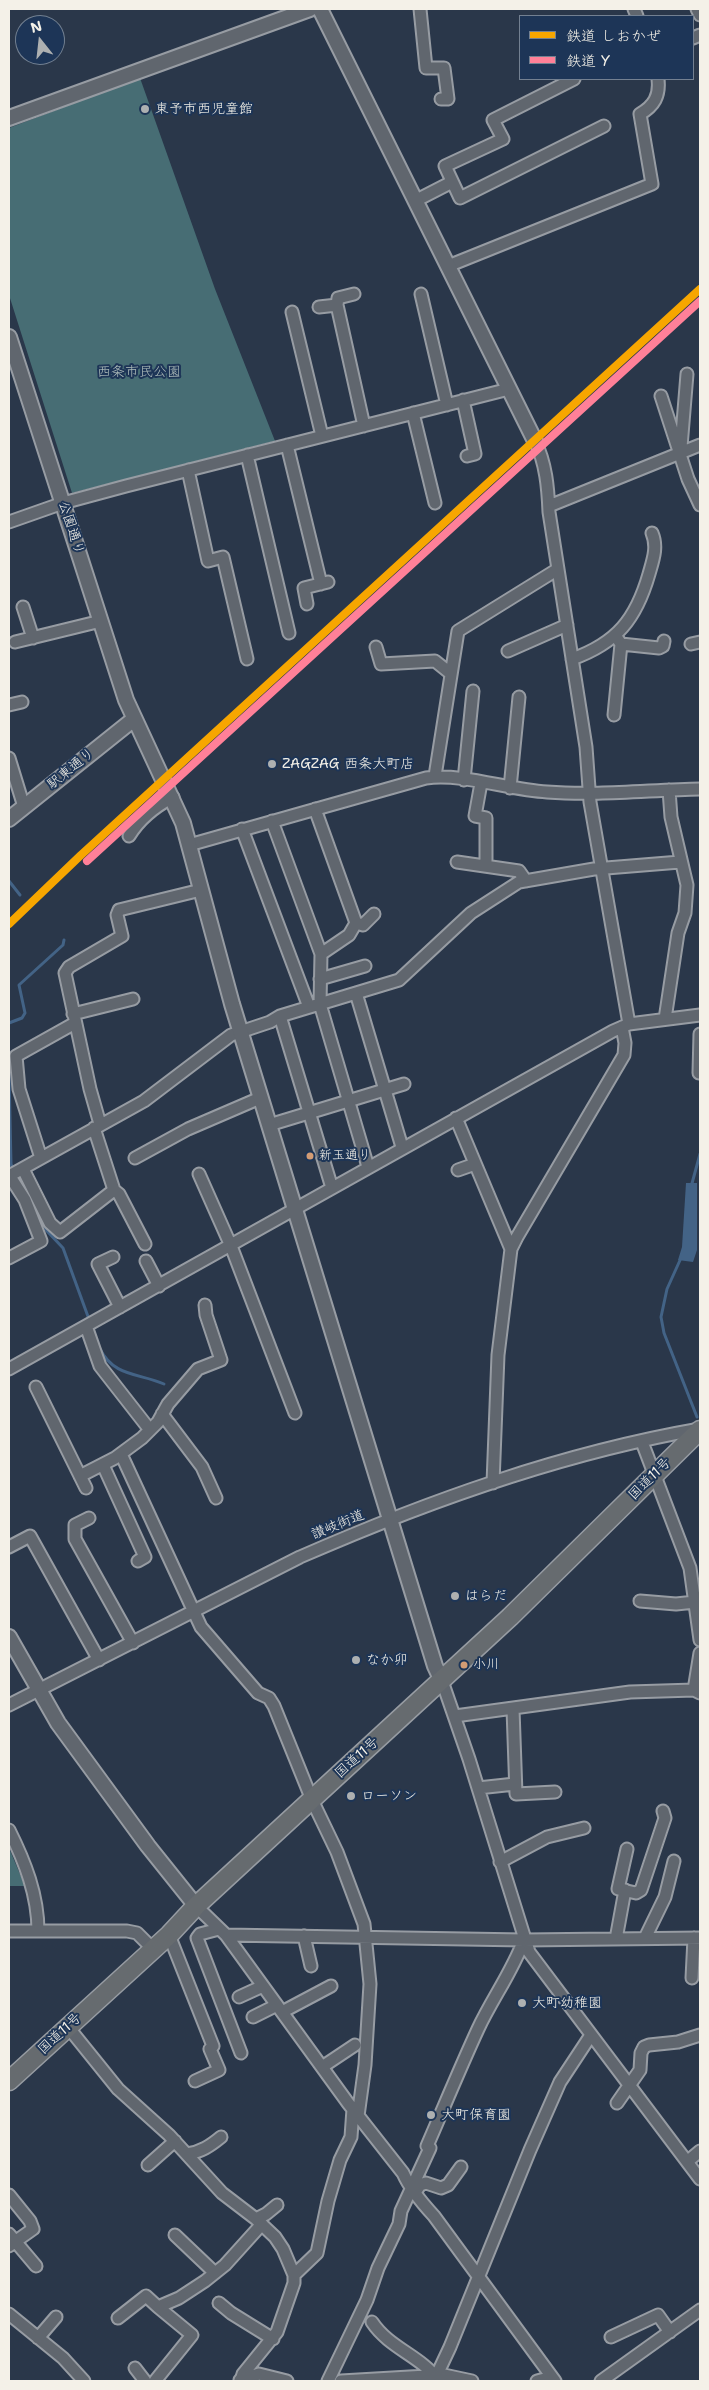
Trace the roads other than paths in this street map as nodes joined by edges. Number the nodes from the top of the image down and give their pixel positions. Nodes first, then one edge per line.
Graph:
1 (310, 9) edge
2 (320, 9) edge
3 (420, 9) edge
4 (698, 9) edge
5 (700, 15) edge
6 (572, 80) edge
7 (658, 80) edge
8 (441, 99) dead end
9 (9, 118) edge
10 (604, 126) dead end
11 (452, 182) junction
12 (415, 201) junction
13 (448, 266) junction
14 (354, 294) dead end
15 (421, 294) dead end
16 (337, 305) junction
17 (319, 307) dead end
18 (292, 312) dead end
19 (9, 337) edge
20 (687, 374) dead end
21 (509, 389) junction
22 (661, 396) dead end
23 (463, 400) junction
24 (446, 404) junction
25 (413, 413) junction
26 (364, 426) junction
27 (322, 436) junction
28 (535, 441) joint
29 (287, 445) junction
30 (700, 445) edge
31 (680, 454) junction
32 (247, 455) junction
33 (467, 456) dead end
34 (188, 470) junction
35 (63, 503) junction
36 (435, 503) dead end
37 (700, 505) edge
38 (549, 506) junction
39 (9, 522) edge
40 (652, 533) dead end
41 (558, 569) junction
42 (308, 604) dead end
43 (23, 607) dead end
44 (101, 621) junction
45 (567, 625) junction
46 (289, 633) dead end
47 (33, 638) junction
48 (618, 640) junction
49 (664, 641) dead end
50 (15, 642) dead end
51 (376, 647) dead end
52 (508, 651) dead end
53 (247, 659) dead end
54 (572, 659) junction
55 (450, 673) junction
56 (473, 691) dead end
57 (519, 696) dead end
58 (22, 702) dead end
59 (9, 705) edge
60 (614, 715) dead end
61 (134, 719) junction
62 (9, 758) edge
63 (435, 776) junction
64 (464, 780) junction
65 (481, 783) junction
66 (510, 788) junction
67 (700, 789) edge
68 (669, 790) junction
69 (590, 793) junction
70 (172, 797) junction
71 (24, 807) junction
72 (315, 809) junction
73 (9, 819) edge
74 (272, 821) junction
75 (242, 830) junction
76 (129, 836) dead end
77 (188, 845) junction
78 (457, 862) dead end
79 (680, 862) junction
80 (486, 866) junction
81 (602, 869) junction
82 (526, 881) junction
83 (201, 890) junction
84 (374, 914) dead end
85 (356, 923) junction
86 (321, 954) junction
87 (365, 966) dead end
88 (320, 979) junction
89 (356, 993) junction
90 (133, 999) dead end
91 (314, 1006) junction
92 (700, 1015) edge
93 (280, 1016) junction
94 (74, 1019) junction
95 (665, 1019) junction
96 (625, 1025) junction
97 (240, 1032) junction
98 (700, 1034) edge
99 (699, 1073) edge
100 (14, 1074) edge
101 (404, 1084) dead end
102 (385, 1090) junction
103 (260, 1098) junction
104 (349, 1101) junction
105 (310, 1113) junction
106 (456, 1118) junction
107 (269, 1125) junction
108 (97, 1126) junction
109 (402, 1148) junction
110 (41, 1158) junction
111 (135, 1158) dead end
112 (475, 1164) junction
113 (368, 1167) junction
114 (458, 1170) dead end
115 (13, 1174) edge
116 (199, 1174) dead end
117 (332, 1188) junction
118 (114, 1190) junction
119 (295, 1210) junction
120 (144, 1244) dead end
121 (231, 1246) junction
122 (511, 1249) junction
123 (113, 1257) dead end
124 (9, 1258) edge
125 (146, 1261) dead end
126 (159, 1286) junction
127 (206, 1305) dead end
128 (120, 1307) junction
129 (90, 1324) junction
130 (9, 1369) edge
131 (36, 1387) dead end
132 (295, 1413) dead end
133 (162, 1414) junction
134 (150, 1430) junction
135 (700, 1430) edge
136 (642, 1442) junction
137 (121, 1454) junction
138 (103, 1465) junction
139 (655, 1474) junction
140 (80, 1476) junction
141 (494, 1483) junction
142 (86, 1488) dead end
143 (216, 1498) dead end
144 (89, 1518) dead end
145 (390, 1521) junction
146 (9, 1547) edge
147 (138, 1562) dead end
148 (695, 1565) edge
149 (640, 1601) dead end
150 (695, 1602) junction
151 (194, 1612) junction
152 (9, 1637) edge
153 (700, 1640) edge
154 (133, 1643) junction
155 (700, 1653) edge
156 (99, 1660) junction
157 (442, 1681) junction
158 (38, 1690) junction
159 (697, 1692) edge
160 (9, 1705) edge
161 (513, 1709) junction
162 (455, 1716) junction
163 (516, 1784) junction
164 (478, 1788) junction
165 (555, 1792) dead end
166 (312, 1800) junction
167 (663, 1811) dead end
168 (584, 1828) dead end
169 (9, 1830) edge
170 (627, 1849) dead end
171 (674, 1861) dead end
172 (500, 1862) junction
173 (625, 1890) junction
174 (196, 1906) junction
175 (9, 1931) edge
176 (38, 1931) junction
177 (223, 1932) junction
178 (169, 1935) junction
179 (304, 1936) junction
180 (366, 1937) junction
181 (645, 1938) junction
182 (697, 1938) edge
183 (616, 1939) junction
184 (524, 1940) junction
185 (153, 1949) junction
186 (310, 1966) dead end
187 (692, 1978) dead end
188 (263, 1986) junction
189 (331, 1986) dead end
190 (239, 1997) dead end
191 (279, 2008) junction
192 (253, 2017) dead end
193 (68, 2026) junction
194 (591, 2035) junction
195 (700, 2035) edge
196 (355, 2045) dead end
197 (242, 2054) dead end
198 (322, 2067) junction
199 (9, 2081) edge
200 (195, 2081) dead end
201 (631, 2085) junction
202 (617, 2103) dead end
203 (355, 2112) junction
204 (221, 2137) dead end
205 (174, 2141) junction
206 (700, 2152) edge
207 (187, 2154) junction
208 (688, 2161) junction
209 (148, 2165) dead end
210 (461, 2167) dead end
211 (700, 2179) edge
212 (414, 2190) junction
213 (9, 2195) edge
214 (277, 2204) dead end
215 (259, 2221) junction
216 (175, 2236) dead end
217 (11, 2240) edge
218 (36, 2266) dead end
219 (215, 2273) junction
220 (294, 2275) junction
221 (478, 2278) junction
222 (219, 2303) dead end
223 (158, 2307) junction
224 (9, 2314) edge
225 (698, 2316) edge
226 (56, 2317) dead end
227 (118, 2318) dead end
228 (372, 2322) dead end
229 (670, 2332) junction
230 (611, 2337) dead end
231 (38, 2338) junction
232 (273, 2339) junction
233 (135, 2368) dead end
234 (553, 2379) edge
235 (240, 2380) edge
236 (436, 2380) edge
237 (84, 2381) edge
238 (145, 2381) edge
239 (155, 2381) edge
240 (286, 2381) edge
241 (318, 2381) edge
242 (327, 2381) edge
243 (341, 2381) edge
244 (472, 2381) edge
245 (537, 2381) edge
246 (601, 2381) edge

1 - 9 street
2 - 12 street
3 - 8 street
4 - 5 street
6 - 11 street
7 - 13 street
10 - 11 street
11 - 12 street
12 - 13 street
13 - 21 street
14 - 16 street
15 - 24 street
16 - 17 street
16 - 26 street
18 - 27 street
19 - 35 street, 公園通り
20 - 31 street
21 - 23 street
21 - 28 street
22 - 31 street
23 - 24 street
23 - 33 street
24 - 25 street
25 - 26 street
25 - 36 street
26 - 27 street
27 - 29 street
28 - 38 street
29 - 32 street
29 - 42 street
30 - 31 street
31 - 37 street
31 - 38 street
32 - 34 street
32 - 46 street
34 - 35 street
34 - 53 street
35 - 39 street
35 - 44 street, 公園通り
38 - 41 street
40 - 48 street
41 - 45 street
41 - 55 street
43 - 47 street
44 - 47 street
44 - 61 street, 公園通り
45 - 52 street
45 - 54 street
47 - 50 street
48 - 49 street
48 - 54 street
48 - 60 street
51 - 55 street
54 - 69 street
55 - 63 street
56 - 64 street
57 - 66 street
58 - 59 street
61 - 70 street, 公園通り
61 - 71 street, 駅東通り
62 - 71 street
63 - 64 street
63 - 72 street
64 - 65 street
65 - 66 street
65 - 80 street
66 - 69 street
67 - 68 street
68 - 69 street
68 - 79 street
69 - 81 street
70 - 76 street
70 - 77 street, 公園通り
71 - 73 street, 駅東通り
72 - 74 street
72 - 85 street
74 - 75 street
74 - 86 street
75 - 77 street
75 - 91 street
77 - 83 street, 公園通り
78 - 80 street
79 - 81 street
79 - 95 street
80 - 82 street
81 - 82 street
81 - 96 street
82 - 89 street
83 - 94 street
83 - 97 street, 公園通り
84 - 85 street
85 - 86 street
86 - 88 street
87 - 88 street
88 - 91 street
89 - 91 street
89 - 102 street
90 - 94 street
91 - 93 street
91 - 104 street
92 - 95 street
93 - 97 street
93 - 105 street
94 - 100 street
94 - 108 street
95 - 96 street
96 - 106 street
96 - 122 street
97 - 103 street, 公園通り
97 - 108 street
98 - 99 street
100 - 110 street
101 - 102 street
102 - 104 street
102 - 109 street
103 - 107 street, 公園通り
103 - 111 street
104 - 105 street
104 - 113 street
105 - 107 street
105 - 117 street
106 - 109 street
106 - 112 street
107 - 119 street, 公園通り
108 - 110 street
108 - 118 street
109 - 113 street
110 - 115 street
112 - 114 street
112 - 122 street
113 - 117 street
115 - 118 street
115 - 124 street
116 - 121 street
117 - 119 street
118 - 120 street
119 - 121 street
119 - 145 street, 公園通り
121 - 126 street
121 - 132 street
122 - 141 street
123 - 128 street
125 - 126 street
126 - 128 street
127 - 133 street
128 - 129 street
129 - 130 street
129 - 134 street
131 - 140 street
133 - 134 street
133 - 143 street
134 - 137 street
135 - 136 street, 讃岐街道
135 - 139 highway, 国道11号
136 - 139 street
136 - 141 street, 讃岐街道
137 - 138 street
137 - 151 street
138 - 140 street
138 - 147 street
139 - 148 street
139 - 157 highway, 国道11号
140 - 142 street
141 - 145 street, 讃岐街道
144 - 154 street
145 - 151 street, 讃岐街道
145 - 157 street, 公園通り
146 - 156 street
148 - 150 street
149 - 150 street
150 - 153 street
151 - 154 street, 讃岐街道
151 - 166 street
152 - 158 street
154 - 156 street, 讃岐街道
155 - 159 street
156 - 158 street, 讃岐街道
157 - 162 street
157 - 166 highway, 国道11号
158 - 160 street, 讃岐街道
158 - 174 street
159 - 161 street
161 - 162 street
161 - 163 street
162 - 164 street
163 - 164 street
163 - 165 street
164 - 172 street
166 - 174 highway, 国道11号
166 - 180 street
167 - 173 street
168 - 172 street
169 - 176 street
170 - 173 street
171 - 181 street
172 - 184 street
173 - 183 street
174 - 177 street
174 - 178 highway, 国道11号
175 - 176 street
176 - 185 street
177 - 179 street
177 - 188 street
177 - 197 street
178 - 185 highway, 国道11号
178 - 200 street
179 - 180 street
179 - 186 street
180 - 184 street
180 - 203 street
181 - 182 street
181 - 183 street
182 - 187 street
183 - 184 street
184 - 194 street
184 - 212 street
185 - 193 highway, 国道11号
188 - 190 street
188 - 191 street
189 - 191 street
191 - 192 street
191 - 198 street
193 - 199 highway, 国道11号
193 - 205 street
194 - 201 street
194 - 221 street
195 - 201 street
196 - 198 street
198 - 203 street
201 - 202 street
201 - 208 street
203 - 212 street
203 - 220 street
204 - 207 street
205 - 207 street
205 - 209 street
206 - 208 street
207 - 215 street
208 - 211 street
210 - 212 street
212 - 221 street
212 - 242 street
213 - 217 street
214 - 215 street
215 - 219 street
215 - 220 street
216 - 219 street
217 - 218 street
219 - 223 street
220 - 232 street
221 - 234 street
221 - 236 street
222 - 232 street
223 - 227 street
223 - 239 street
224 - 231 street
225 - 229 street
226 - 231 street
228 - 236 street
229 - 230 street
229 - 246 street
231 - 237 street
232 - 235 street
233 - 238 street
234 - 245 street
235 - 240 street
236 - 243 street
236 - 244 street
241 - 242 street

